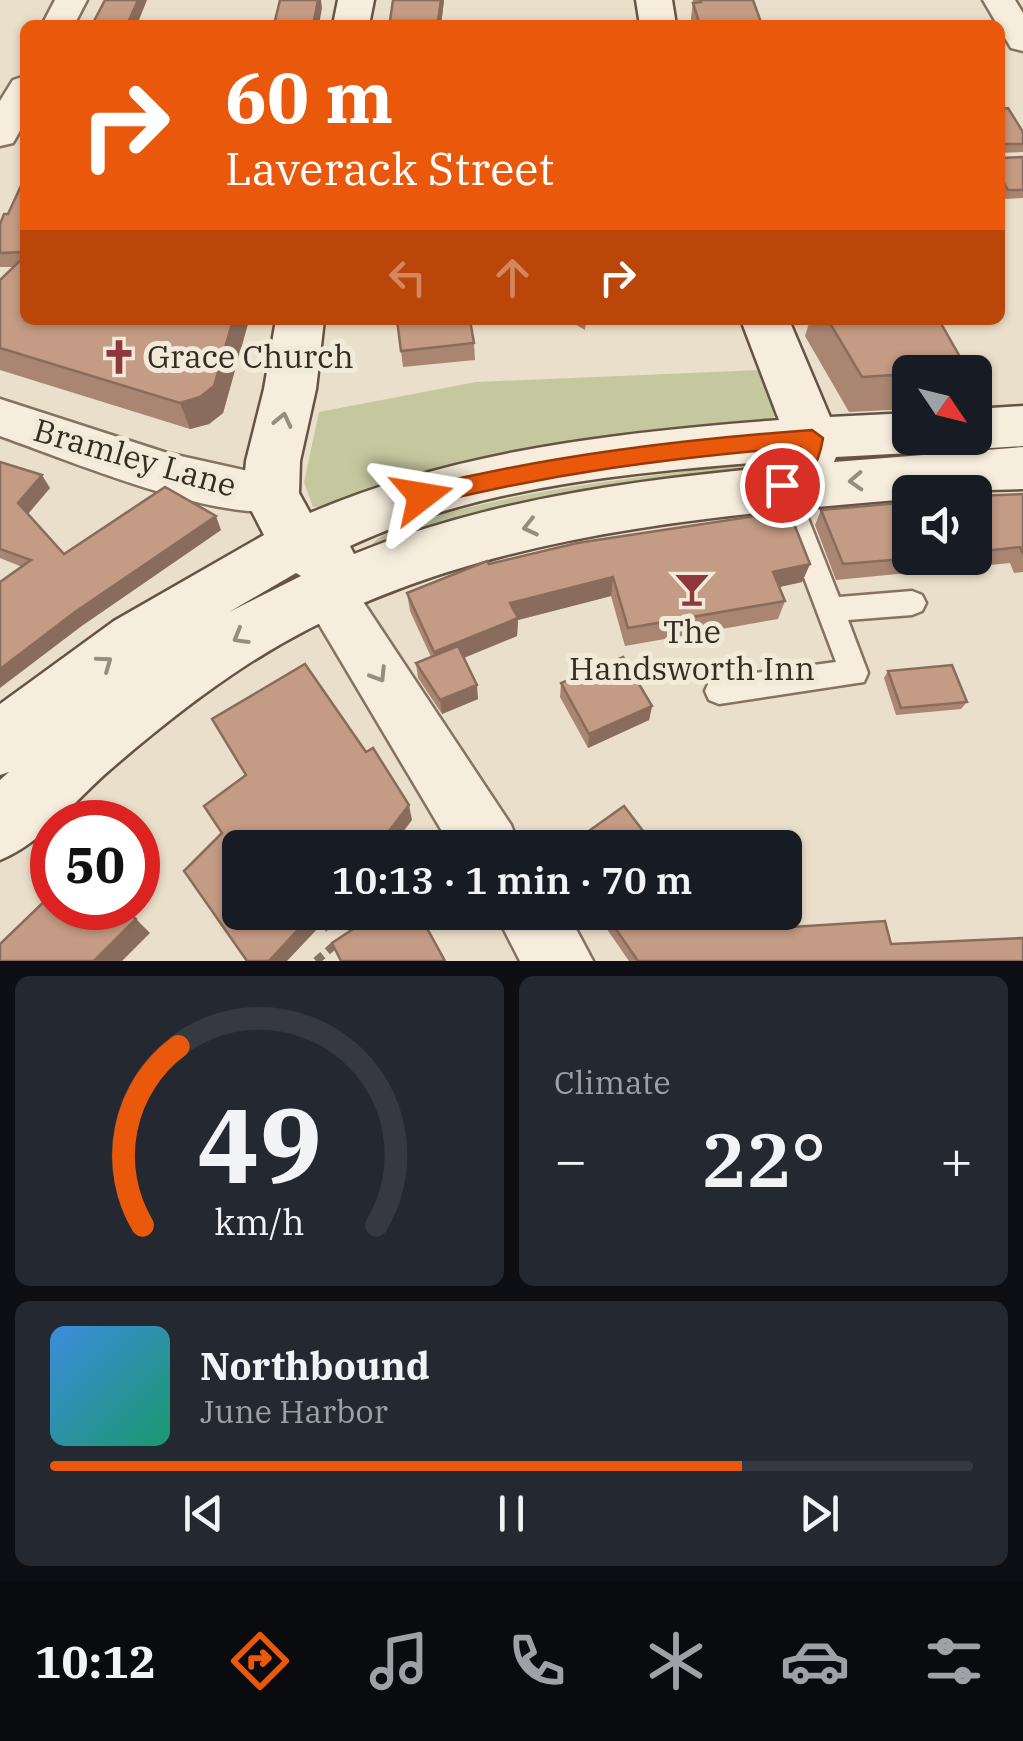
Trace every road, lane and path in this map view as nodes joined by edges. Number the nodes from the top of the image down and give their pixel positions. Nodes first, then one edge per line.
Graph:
1 (999, 0) edge
2 (1021, 35) edge
3 (20, 98) edge
4 (0, 136) edge
5 (299, 325) edge
6 (767, 325) edge
7 (0, 417) edge
8 (1023, 426) edge
9 (992, 428) edge
10 (892, 433) edge
11 (812, 438) junction
12 (1023, 468) edge
13 (782, 485) junction
14 (318, 551) junction
15 (912, 604) dead end
16 (830, 610) junction
17 (718, 691) dead end
18 (38, 738) edge
19 (0, 826) edge
20 (478, 830) edge
21 (539, 930) edge
22 (354, 932) edge
23 (316, 961) edge
24 (559, 961) edge

1 - 2 street
3 - 4 street
14 -> 5 main road
6 - 11 main road
7 - 14 street, Bramley Lane
8 - 9 main road
10 - 11 main road
11 - 13 main road
11 - 14 main road
12 -> 13 main road
13 -> 14 main road
13 - 16 lane
14 - 18 main road
14 -> 20 street
15 - 16 lane
16 - 17 lane
18 - 19 main road
21 - 24 street
22 - 23 path

